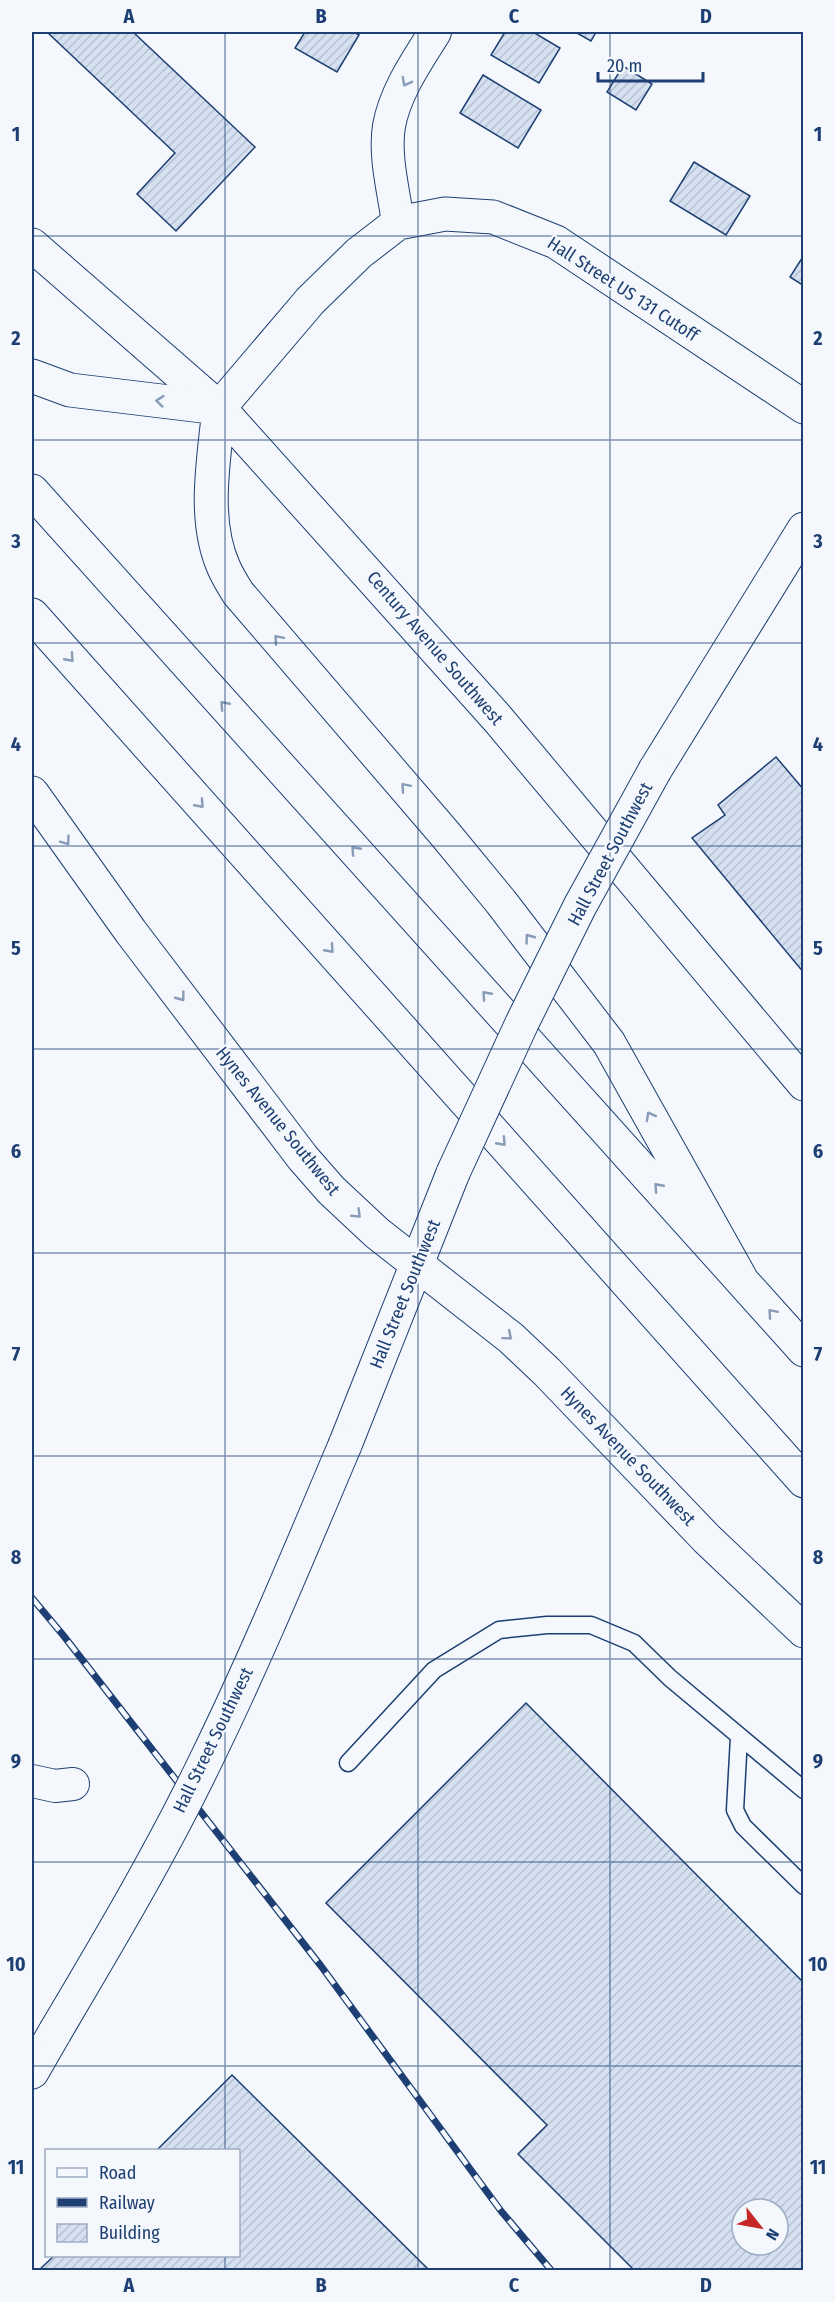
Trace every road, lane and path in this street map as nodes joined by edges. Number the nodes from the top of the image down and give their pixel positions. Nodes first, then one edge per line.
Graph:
1 (435, 32) edge
2 (398, 223) junction
3 (32, 245) edge
4 (32, 376) edge
5 (804, 407) edge
6 (219, 408) junction
7 (32, 491) edge
8 (804, 529) edge
9 (32, 615) edge
10 (32, 793) edge
11 (804, 1083) edge
12 (416, 1264) junction
13 (740, 1277) junction
14 (804, 1350) edge
15 (804, 1481) edge
16 (804, 1631) edge
17 (739, 1737) junction
18 (348, 1763) dead end
19 (32, 1781) edge
20 (73, 1784) dead end
21 (804, 1790) edge
22 (804, 1886) edge
23 (32, 2072) edge

1 -> 2 street
2 - 5 main road, Hall Street US 131 Cutoff
2 - 6 main road, Hall Street US 131 Cutoff
3 - 6 main road, Century Avenue Southwest
6 -> 4 main road
6 - 11 main road, Century Avenue Southwest
13 -> 6 main road
13 -> 7 main road
8 - 12 main road, Hall Street Southwest, bridge
9 -> 15 main road
10 -> 12 main road, Hynes Avenue Southwest
12 -> 16 main road, Hynes Avenue Southwest
12 - 23 main road, Hall Street Southwest, bridge
14 -> 13 main road
17 - 18 lane
17 - 21 lane
17 - 22 lane
19 - 20 street

